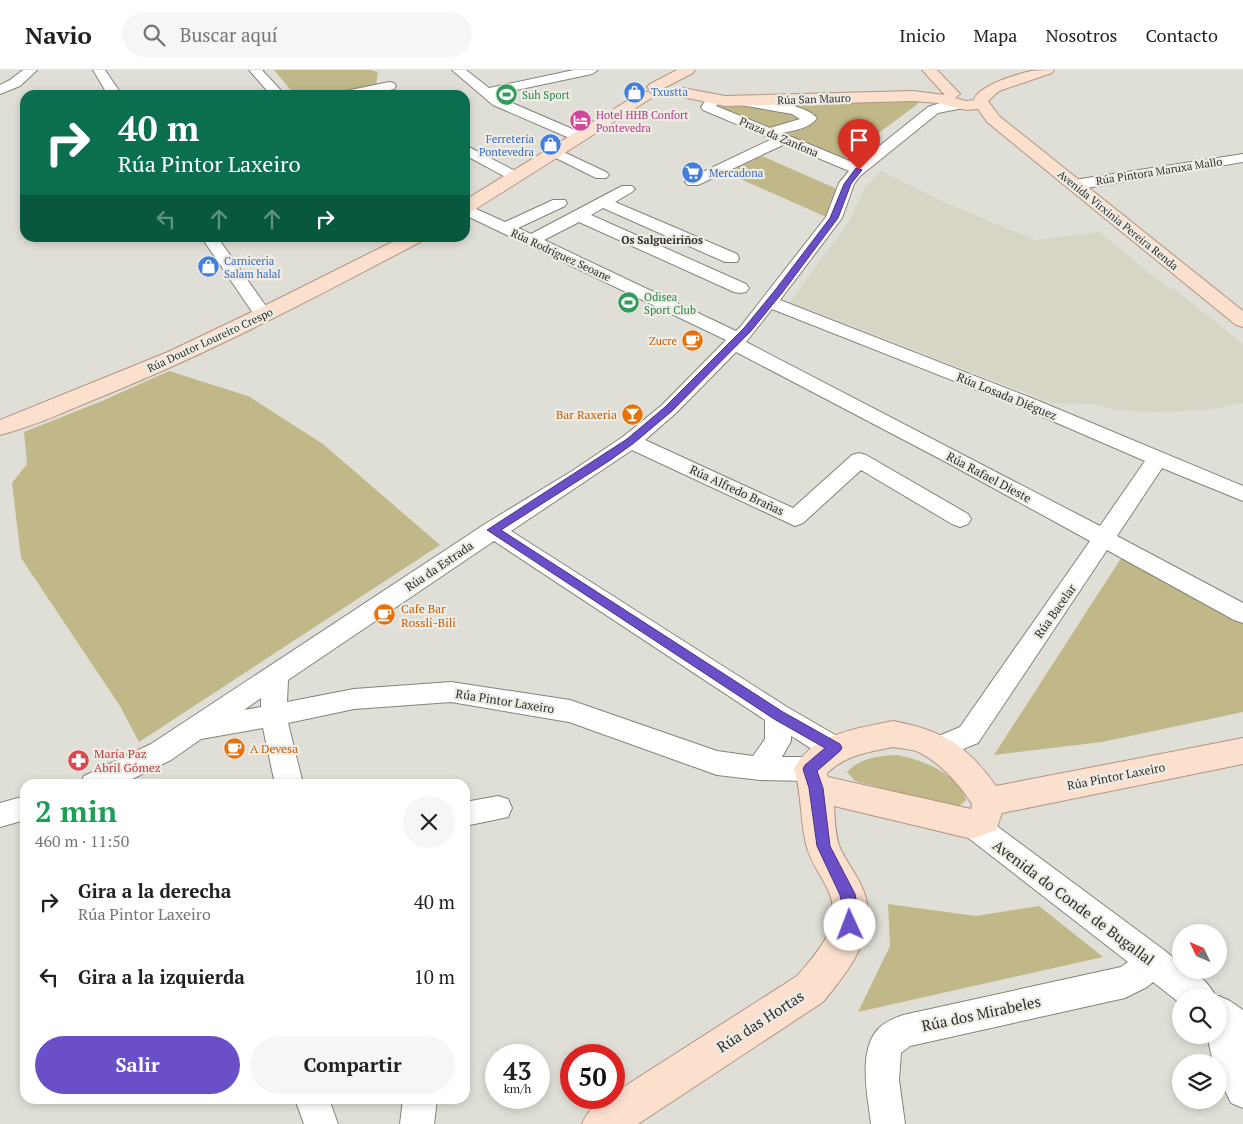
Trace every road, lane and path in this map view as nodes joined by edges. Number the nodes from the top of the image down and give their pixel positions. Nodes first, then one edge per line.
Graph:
1 (31, 70) edge
2 (99, 70) edge
3 (255, 70) edge
4 (458, 70) edge
5 (592, 70) edge
6 (929, 70) edge
7 (934, 70) edge
8 (1036, 71) edge
9 (1012, 81) junction
10 (391, 85) edge
11 (679, 86) edge
12 (0, 90) edge
13 (113, 90) edge
14 (273, 90) edge
15 (368, 90) edge
16 (650, 91) junction
17 (485, 93) junction
18 (955, 96) junction
19 (714, 100) junction
20 (740, 101) junction
21 (981, 101) junction
22 (993, 119) junction
23 (768, 132) junction
24 (579, 137) junction
25 (784, 139) junction
26 (470, 152) edge
27 (555, 152) junction
28 (1243, 158) edge
29 (859, 170) junction
30 (600, 175) dead end
31 (516, 176) junction
32 (693, 182) dead end
33 (1074, 185) junction
34 (627, 189) dead end
35 (602, 202) junction
36 (559, 203) dead end
37 (470, 206) edge
38 (470, 211) edge
39 (577, 216) junction
40 (504, 228) junction
41 (531, 241) junction
42 (213, 242) edge
43 (405, 242) edge
44 (746, 247) dead end
45 (731, 258) junction
46 (708, 274) junction
47 (740, 288) dead end
48 (770, 302) junction
49 (263, 315) junction
50 (1243, 321) edge
51 (736, 341) junction
52 (0, 428) edge
53 (631, 441) junction
54 (1158, 458) junction
55 (1243, 494) edge
56 (960, 519) dead end
57 (493, 530) junction
58 (1103, 539) junction
59 (1243, 614) edge
60 (276, 675) junction
61 (273, 716) junction
62 (778, 716) junction
63 (194, 731) junction
64 (938, 748) junction
65 (1243, 751) edge
66 (819, 767) junction
67 (760, 768) junction
68 (104, 779) edge
69 (289, 779) edge
70 (498, 808) dead end
71 (20, 809) edge
72 (470, 813) edge
73 (981, 813) junction
74 (0, 814) edge
75 (1152, 961) junction
76 (1188, 989) edge
77 (1227, 1019) edge
78 (1243, 1031) edge
79 (1226, 1044) edge
80 (1243, 1090) edge
81 (314, 1104) edge
82 (419, 1104) edge
83 (321, 1124) edge
84 (417, 1124) edge
85 (602, 1124) edge
86 (888, 1124) edge

1 - 12 street
2 - 13 street
3 - 14 street
4 - 17 street
5 - 17 street
6 - 7 street
6 - 18 main road, Avenida Virxinia Pereira Renda
8 - 9 main road, Rúa San Mauro
9 - 18 main road, Rúa San Mauro
9 - 21 main road, Rúa San Mauro
10 - 15 street
11 - 16 main road, Rúa San Mauro
11 - 16 main road
11 - 19 main road, Rúa San Mauro
16 - 24 main road
17 - 24 street
18 - 20 main road, Rúa San Mauro
18 - 21 main road
18 - 22 main road, Avenida Virxinia Pereira Renda
18 - 29 street, Rúa da Estrada
19 - 20 main road, Rúa San Mauro
19 - 23 street, Praza da Zanfona
20 - 23 street
21 - 22 main road, Avenida Virxinia Pereira Renda
22 - 33 main road, Avenida Virxinia Pereira Renda
23 - 25 street, Praza da Zanfona
24 - 27 main road
25 - 29 street, Praza da Zanfona
25 - 32 street
26 - 31 street
27 - 30 street
27 - 31 main road
28 - 33 street, Rúa Pintora Maruxa Mallo
29 - 48 street, Rúa da Estrada
31 - 37 main road
33 - 50 main road, Avenida Virxinia Pereira Renda
34 - 35 street
35 - 39 street
35 - 45 street
36 - 40 street
38 - 40 street, Rúa Rodríguez Seoane
39 - 41 street
39 - 46 street
40 - 41 street, Rúa Rodríguez Seoane
41 - 51 street, Rúa Rodríguez Seoane
42 - 49 street
43 - 49 main road, Rúa Doutor Loureiro Crespo
44 - 45 street
45 - 46 street
46 - 47 street
48 - 51 street, Rúa da Estrada
48 - 54 street, Rúa Losada Diéguez
49 - 52 main road, Rúa Doutor Loureiro Crespo
51 - 53 street, Rúa da Estrada
51 - 58 street, Rúa Rafael Dieste
53 - 56 street, Rúa Alfredo Brañas
53 - 57 street, Rúa da Estrada
54 - 55 street, Rúa Losada Diéguez
54 - 58 street, Rúa Bacelar
57 - 60 street, Rúa da Estrada
57 - 62 street
58 - 59 street, Rúa Rafael Dieste
58 - 64 street, Rúa Bacelar
60 - 61 street
60 - 63 street, Rúa da Estrada
61 - 63 street, Rúa Pintor Laxeiro
61 - 67 street, Rúa Pintor Laxeiro
61 - 69 street
62 - 66 street
62 - 67 street
63 - 68 street, Rúa da Estrada
64 - 66 main road, Rúa Pintor Laxeiro
64 - 73 main road, Rúa Pintor Laxeiro
65 - 73 main road, Rúa Pintor Laxeiro
66 - 67 street, Rúa Pintor Laxeiro
66 - 73 main road, Rúa Pintor Laxeiro
66 - 85 main road, Rúa das Hortas
70 - 72 street
71 - 74 street
73 - 75 street, Avenida do Conde de Bugallal
75 - 76 street, Avenida do Conde de Bugallal
75 - 86 street, Rúa dos Mirabeles
77 - 78 street
79 - 80 street
81 - 83 street
82 - 84 street

